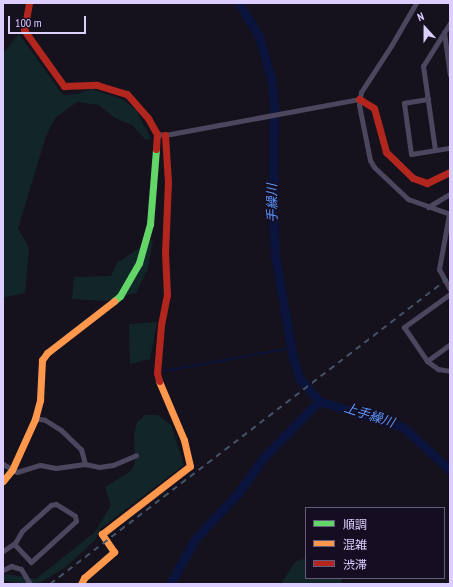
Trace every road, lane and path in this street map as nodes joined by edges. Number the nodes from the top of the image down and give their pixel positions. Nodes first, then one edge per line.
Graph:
1 (29, 3) edge
2 (416, 3) edge
3 (450, 22) edge
4 (444, 32) junction
5 (449, 65) edge
6 (450, 75) edge
7 (359, 99) junction
8 (428, 99) junction
9 (161, 135) junction
10 (450, 148) edge
11 (436, 150) junction
12 (450, 172) edge
13 (450, 194) edge
14 (428, 207) junction
15 (450, 214) edge
16 (450, 290) edge
17 (450, 294) edge
18 (450, 344) edge
19 (427, 361) junction
20 (450, 371) edge
21 (35, 418) junction
22 (136, 455) dead end
23 (3, 464) edge
24 (85, 464) junction
25 (12, 470) junction
26 (3, 481) edge
27 (14, 544) junction
28 (3, 551) edge
29 (3, 570) edge
30 (30, 584) edge
31 (81, 584) edge

1 - 9 street
2 - 7 street
3 - 4 street
4 - 5 street
4 - 8 street
5 - 6 street
7 - 9 street
7 - 12 street
7 - 14 street
8 - 11 street
8 - 11 street
9 - 21 street
9 - 31 street
10 - 11 street
13 - 14 street
14 - 15 street
15 - 16 street
17 - 19 street
18 - 19 street
19 - 20 street
21 - 24 street
21 - 25 street
22 - 24 street
23 - 25 street
24 - 25 street
25 - 26 street
27 - 27 street
27 - 28 street
29 - 30 street

